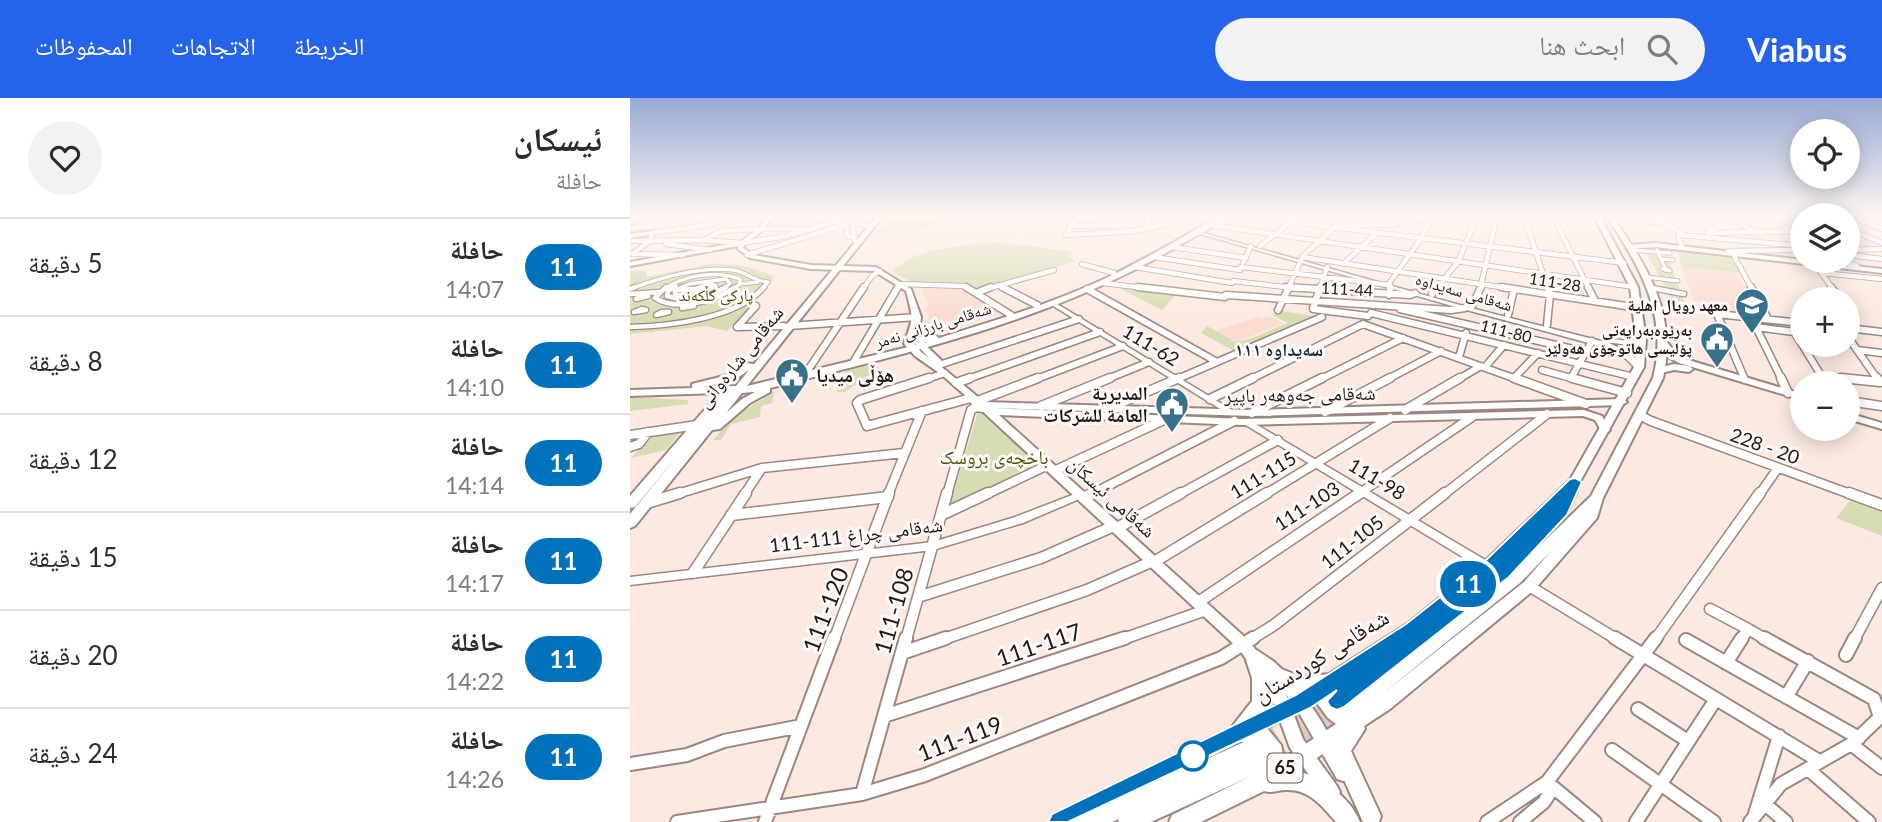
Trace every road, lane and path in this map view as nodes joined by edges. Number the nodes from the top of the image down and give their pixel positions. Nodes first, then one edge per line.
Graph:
1 (1491, 249) edge
2 (1657, 249) edge
3 (657, 250) edge
4 (710, 250) edge
5 (742, 250) edge
6 (763, 250) edge
7 (847, 250) edge
8 (1163, 250) edge
9 (1167, 250) edge
10 (1191, 250) edge
11 (1249, 250) edge
12 (1267, 250) edge
13 (1273, 250) edge
14 (1310, 250) edge
15 (1360, 250) edge
16 (1374, 250) edge
17 (1413, 250) edge
18 (1464, 250) edge
19 (1498, 250) edge
20 (1534, 250) edge
21 (1571, 250) edge
22 (1617, 250) edge
23 (1630, 250) edge
24 (1660, 250) edge
25 (1671, 250) edge
26 (1708, 250) edge
27 (1772, 250) edge
28 (1862, 250) edge
29 (1866, 250) edge
30 (1752, 251) joint
31 (1670, 253) dead end
32 (1730, 253) junction
33 (631, 254) edge
34 (650, 254) junction
35 (1535, 254) junction
36 (683, 255) junction
37 (747, 255) junction
38 (1409, 255) junction
39 (1860, 256) edge
40 (1154, 257) junction
41 (1246, 258) junction
42 (1301, 258) junction
43 (1575, 258) junction
44 (1661, 259) junction
45 (1790, 259) edge
46 (1882, 259) edge
47 (1673, 260) dead end
48 (1458, 262) junction
49 (1345, 263) junction
50 (1624, 263) junction
51 (630, 264) edge
52 (1082, 264) dead end
53 (1486, 266) junction
54 (1860, 266) edge
55 (1135, 267) junction
56 (1327, 267) junction
57 (1337, 267) junction
58 (1860, 267) edge
59 (833, 269) junction
60 (1240, 269) junction
61 (1054, 270) dead end
62 (1882, 270) edge
63 (880, 271) junction
64 (1398, 271) junction
65 (709, 273) junction
66 (1114, 273) junction
67 (1831, 273) edge
68 (1542, 274) junction
69 (1295, 275) junction
70 (1323, 278) junction
71 (1447, 279) junction
72 (1882, 279) edge
73 (1586, 280) junction
74 (1671, 280) junction
75 (720, 281) junction
76 (1678, 281) dead end
77 (695, 282) junction
78 (758, 282) junction
79 (1232, 282) junction
80 (1632, 282) junction
81 (1102, 283) junction
82 (740, 284) junction
83 (900, 284) junction
84 (1390, 284) junction
85 (1482, 284) junction
86 (998, 285) junction
87 (1287, 288) junction
88 (666, 289) junction
89 (1087, 289) junction
90 (1514, 289) junction
91 (676, 290) junction
92 (694, 290) junction
93 (630, 291) edge
94 (1319, 291) junction
95 (656, 292) junction
96 (1653, 292) junction
97 (976, 293) junction
98 (1415, 293) junction
99 (1678, 293) junction
100 (1432, 294) junction
101 (1550, 294) junction
102 (1684, 294) dead end
103 (702, 295) junction
104 (1389, 295) junction
105 (1225, 296) junction
106 (680, 297) junction
107 (1284, 298) junction
108 (1315, 301) junction
109 (1595, 301) junction
110 (662, 303) junction
111 (1052, 303) junction
112 (684, 304) junction
113 (1037, 305) junction
114 (1378, 305) junction
115 (756, 306) dead end
116 (1219, 306) dead end
117 (1638, 306) junction
118 (1469, 307) junction
119 (645, 309) dead end
120 (1437, 309) junction
121 (1278, 310) dead end
122 (667, 311) dead end
123 (1011, 314) junction
124 (1369, 314) junction
125 (917, 317) junction
126 (1322, 317) dead end
127 (1434, 317) junction
128 (1506, 317) junction
129 (1751, 317) junction
130 (1079, 319) junction
131 (1768, 319) junction
132 (879, 320) junction
133 (1790, 322) edge
134 (841, 323) junction
135 (1363, 324) junction
136 (1469, 325) junction
137 (1547, 325) junction
138 (787, 326) junction
139 (630, 327) edge
140 (1430, 327) junction
141 (1756, 327) junction
142 (1860, 329) edge
143 (1100, 332) junction
144 (1498, 332) junction
145 (1882, 332) edge
146 (1465, 336) junction
147 (944, 338) junction
148 (1403, 338) junction
149 (1641, 340) junction
150 (1596, 341) junction
151 (1662, 341) junction
152 (917, 345) junction
153 (1422, 345) junction
154 (1504, 345) junction
155 (1123, 346) junction
156 (1860, 350) edge
157 (1441, 351) junction
158 (1586, 352) junction
159 (1538, 353) junction
160 (1860, 354) edge
161 (1882, 354) edge
162 (1459, 357) junction
163 (854, 361) junction
164 (1149, 362) junction
165 (1217, 362) junction
166 (1578, 363) junction
167 (1483, 366) junction
168 (752, 368) junction
169 (944, 369) junction
170 (1542, 370) dead end
171 (1661, 370) junction
172 (1818, 371) edge
173 (1637, 372) junction
174 (806, 373) junction
175 (792, 378) junction
176 (1514, 378) junction
177 (1571, 378) junction
178 (1176, 379) junction
179 (1745, 380) junction
180 (1860, 381) edge
181 (956, 383) junction
182 (687, 387) junction
183 (735, 388) junction
184 (1767, 389) junction
185 (630, 390) edge
186 (668, 393) junction
187 (1788, 393) joint
188 (1790, 396) edge
189 (1624, 397) junction
190 (1210, 399) junction
191 (1860, 403) edge
192 (979, 405) junction
193 (1589, 405) junction
194 (1041, 406) junction
195 (1882, 406) edge
196 (1107, 409) junction
197 (1405, 410) junction
198 (922, 411) junction
199 (1325, 412) junction
200 (1641, 412) junction
201 (1437, 413) junction
202 (1547, 414) junction
203 (1860, 414) edge
204 (1184, 415) junction
205 (1472, 416) junction
206 (1233, 417) junction
207 (1249, 417) junction
208 (1390, 418) junction
209 (1166, 419) junction
210 (1860, 420) edge
211 (1882, 420) edge
212 (1882, 426) edge
213 (698, 428) junction
214 (1605, 430) junction
215 (648, 432) junction
216 (630, 435) edge
217 (1278, 440) junction
218 (630, 447) edge
219 (904, 453) junction
220 (1316, 463) junction
221 (762, 468) junction
222 (1051, 468) junction
223 (1778, 468) junction
224 (1575, 482) junction
225 (1362, 491) junction
226 (1082, 496) junction
227 (888, 498) junction
228 (1596, 498) junction
229 (645, 503) junction
230 (630, 504) edge
231 (1882, 505) edge
232 (732, 514) junction
233 (941, 515) junction
234 (1410, 520) junction
235 (630, 523) edge
236 (1115, 527) junction
237 (933, 545) junction
238 (868, 554) junction
239 (1154, 562) junction
240 (1488, 567) junction
241 (693, 573) junction
242 (630, 581) edge
243 (1529, 586) junction
244 (1882, 588) edge
245 (918, 597) junction
246 (1202, 606) junction
247 (1710, 609) dead end
248 (1748, 629) junction
249 (1686, 640) dead end
250 (902, 653) junction
251 (1249, 653) junction
252 (1645, 654) junction
253 (1846, 655) dead end
254 (1366, 659) junction
255 (1808, 661) junction
256 (1726, 663) junction
257 (1343, 674) junction
258 (1281, 676) junction
259 (1786, 697) junction
260 (1716, 699) junction
261 (1303, 701) junction
262 (1384, 703) junction
263 (1638, 709) dead end
264 (1283, 712) junction
265 (884, 716) junction
266 (802, 726) junction
267 (1779, 736) junction
268 (1226, 739) junction
269 (1688, 741) junction
270 (1855, 741) junction
271 (1324, 744) junction
272 (1612, 750) dead end
273 (1305, 755) junction
274 (630, 764) edge
275 (1814, 765) junction
276 (1882, 768) edge
277 (1547, 782) junction
278 (1661, 783) junction
279 (862, 794) junction
280 (1236, 795) junction
281 (1765, 804) junction
282 (1215, 805) junction
283 (771, 807) junction
284 (1373, 819) edge
285 (1752, 819) edge
286 (677, 822) edge
287 (765, 822) edge
288 (1060, 822) edge
289 (1090, 822) edge
290 (1128, 822) edge
291 (1179, 822) edge
292 (1351, 822) edge
293 (1487, 822) edge
294 (1520, 822) edge
295 (1595, 822) edge
296 (1636, 822) edge
297 (1714, 822) edge
298 (1786, 822) edge
299 (1869, 822) edge

1 - 53 street
2 - 44 street
3 - 34 street
4 - 36 main road
5 - 37 main road
6 - 37 street
7 - 59 main road, شەقامی شارەوانی
8 - 66 main road, شەقامی بارزانی نەمر
9 - 40 main road, شەقامی بارزانی نەمر
10 - 41 street
11 - 41 street
12 - 42 street, شەقامی سەیداوە
13 - 42 street, شەقامی سەیداوە
14 - 42 street
15 - 49 street
16 - 38 street
17 - 38 street
18 - 48 street
19 - 35 street
20 - 35 street
21 - 43 street
22 - 50 main road, شەقامی کوردستان / 65
23 - 96 main road, شەقامی کوردستان / 65
24 - 31 street
25 - 32 main road
26 - 32 main road
27 - 30 street
28 - 29 street
30 - 32 street
32 - 45 main road
32 - 131 street
33 - 34 street
34 - 36 street
35 - 43 street
35 - 68 street
36 - 51 main road
37 - 59 main road
38 - 48 street
38 - 64 street
39 - 46 street
40 - 55 main road, شەقامی بارزانی نەمر
40 - 60 street
41 - 60 street
42 - 49 street, 111-28
42 - 56 street, شەقامی سەیداوە
42 - 57 street, شەقامی سەیداوە
42 - 69 street
43 - 50 street
43 - 73 street
44 - 47 street
44 - 74 street
48 - 53 street
48 - 71 street
49 - 57 street
49 - 64 street, 111-28
50 - 80 main road, شەقامی کوردستان / 65
52 - 66 street
53 - 68 street
53 - 85 street
54 - 62 main road
55 - 79 street
55 - 81 main road, شەقامی بارزانی نەمر
56 - 70 street
56 - 84 street, شەقامی سەیداوە
57 - 84 street, شەقامی سەیداوە
58 - 62 main road
59 - 63 main road
59 - 138 main road, شەقامی شارەوانی
60 - 69 street
60 - 79 street
61 - 86 street
63 - 83 main road
63 - 134 street
64 - 71 street, 111-28
64 - 84 street
65 - 75 street
65 - 78 street
65 - 88 street
65 - 93 street
66 - 113 main road, شەقامی بارزانی نەمر
67 - 72 street
68 - 73 street
68 - 101 street
69 - 70 street
69 - 87 street
70 - 84 street
70 - 94 street
71 - 85 street, 111-28
71 - 100 street
73 - 80 street
73 - 109 street
74 - 76 street
74 - 96 street
74 - 99 street
75 - 77 street
75 - 82 street
75 - 88 street
75 - 103 street
75 - 103 street
75 - 103 street
77 - 91 street
77 - 103 street
78 - 82 street
78 - 139 street
79 - 87 street
79 - 105 street
80 - 96 main road
80 - 117 main road, شەقامی کوردستان / 65
81 - 89 main road, شەقامی بارزانی نەمر
81 - 105 street, 111-44
82 - 103 street
83 - 97 street
83 - 125 main road
83 - 132 street
84 - 98 street, شەقامی سەیداوە
84 - 100 street, شەقامی سەیداوە
84 - 104 street
85 - 90 street, 111-28
85 - 118 street
86 - 97 street
86 - 113 street
87 - 94 street
87 - 107 street
88 - 91 street
88 - 95 street
88 - 103 street
89 - 111 main road, شەقامی بارزانی نەمر
89 - 165 street
90 - 101 street, 111-28
90 - 128 street
91 - 92 street
91 - 106 street
92 - 103 street
92 - 106 street
93 - 95 street
94 - 104 street
94 - 108 street
95 - 110 street
96 - 99 street
96 - 117 main road
96 - 151 main road, شەقامی کوردستان / 65
97 - 123 street
98 - 104 street
98 - 118 street, شەقامی سەیداوە
99 - 102 street
100 - 118 street, شەقامی سەیداوە
101 - 109 street, 111-28
101 - 137 street
103 - 106 street
103 - 112 street
103 - 112 street
105 - 107 street, 111-44
105 - 116 street
107 - 108 street, 111-44
107 - 121 street
108 - 114 street, 111-44
108 - 124 street, 111-80
109 - 117 street, 111-28
110 - 112 street
110 - 119 street
111 - 130 street, 111-62
111 - 147 main road, شەقامی بارزانی نەمر
112 - 122 street
113 - 123 main road, شەقامی بارزانی نەمر
114 - 120 street, 111-44
114 - 124 street
114 - 127 street
115 - 138 street
117 - 149 main road, شەقامی کوردستان / 65
118 - 120 street, 111-44
118 - 128 street, شەقامی سەیداوە
120 - 127 street
123 - 147 main road, شەقامی بارزانی نەمر
124 - 135 street
124 - 140 street, 111-80
125 - 132 street
125 - 152 main road
126 - 165 street
127 - 136 street
127 - 140 street
128 - 137 street, شەقامی سەیداوە
128 - 144 street
128 - 150 street, شەقامی سەیداوە
129 - 131 street
129 - 141 street
129 - 179 street
130 - 143 street, 111-62
130 - 169 street
131 - 133 street
132 - 134 street
132 - 163 street
134 - 138 street
134 - 174 street
135 - 148 street
135 - 190 street
136 - 144 street
136 - 146 street
137 - 150 street, شەقامی سەیداوە
138 - 168 main road, شەقامی شارەوانی
140 - 146 street, 111-80
140 - 153 street
141 - 172 street
141 - 187 street
142 - 145 street
143 - 155 street, 111-62
143 - 181 street
144 - 158 street
146 - 154 street, 111-80
146 - 162 street
147 - 152 main road
147 - 152 main road
148 - 153 street
148 - 207 street
149 - 150 street, شەقامی سەیداوە
149 - 173 main road, شەقامی کوردستان / 65
150 - 158 street
150 - 173 street, شەقامی سەیداوە
151 - 171 main road, شەقامی کوردستان / 65
151 - 179 main road
152 - 163 main road, شەقامی بارزانی نەمر
152 - 169 main road, شەقامی ئیسکان
152 - 175 main road, شەقامی بارزانی نەمر
153 - 157 street
154 - 159 street, 111-80
154 - 167 street
155 - 164 street, 111-62
155 - 192 street
156 - 161 street
157 - 162 street
157 - 199 street
158 - 166 street
159 - 166 street, 111-80
159 - 176 street
160 - 180 street
162 - 167 street
163 - 174 main road, شەقامی بارزانی نەمر
164 - 178 street, 111-62
164 - 194 street
165 - 178 street
166 - 173 street, 111-80
166 - 177 street
167 - 176 street
167 - 197 street
168 - 175 main road
168 - 182 main road
168 - 183 main road, شەقامی شارەوانی
169 - 181 main road, شەقامی ئیسکان
169 - 198 street
170 - 177 street
171 - 184 main road
171 - 200 main road, شەقامی کوردستان / 65
173 - 189 main road, شەقامی کوردستان / 65
174 - 175 main road, شەقامی بارزانی نەمر
175 - 183 main road, شەقامی بارزانی نەمر
175 - 213 main road
176 - 193 street
177 - 189 street
178 - 190 street, 111-62
178 - 196 street
179 - 184 main road
181 - 192 main road, شەقامی ئیسکان
182 - 183 main road, شەقامی بارزانی نەمر
182 - 185 main road, شەقامی بارزانی نەمر
183 - 186 main road, شەقامی بارزانی نەمر
183 - 213 main road, شەقامی شارەوانی
183 - 213 main road, شەقامی شارەوانی
184 - 187 main road
184 - 188 main road
185 - 186 main road, شەقامی بارزانی نەمر
186 - 213 main road
189 - 193 main road, شەقامی جەوهەر باپیر
189 - 214 main road, شەقامی کوردستان / 65
190 - 206 street, 111-62
191 - 195 street
192 - 194 main road, شەقامی جەوهەر باپیر
192 - 198 street
192 - 209 main road, شەقامی جەوهەر باپیر
192 - 222 main road, شەقامی ئیسکان
192 - 233 street, 111-108
193 - 201 main road, شەقامی جەوهەر باپیر
194 - 196 main road, شەقامی جەوهەر باپیر
196 - 204 main road, شەقامی جەوهەر باپیر
197 - 199 main road, شەقامی جەوهەر باپیر
197 - 201 main road, شەقامی جەوهەر باپیر
198 - 219 street, 111-120
199 - 207 main road, شەقامی جەوهەر باپیر
200 - 223 street, 228 - 20
200 - 228 main road, شەقامی کوردستان / 65
201 - 205 main road, شەقامی جەوهەر باپیر
201 - 208 main road, شەقامی جەوهەر باپیر
202 - 205 main road, شەقامی جەوهەر باپیر
202 - 214 main road, شەقامی جەوهەر باپیر
202 - 234 street, 111-105
203 - 211 main road
204 - 206 main road, شەقامی جەوهەر باپیر
204 - 209 main road, شەقامی جەوهەر باپیر
205 - 225 street, 111-103
206 - 207 main road, شەقامی جەوهەر باپیر
206 - 226 street
207 - 208 main road, شەقامی جەوهەر باپیر
207 - 217 street, 111-98
208 - 220 street, 111-115
209 - 222 street
210 - 212 main road
213 - 215 street
213 - 229 main road, شەقامی شارەوانی
213 - 230 main road, شەقامی شارەوانی
214 - 224 main road, شەقامی کوردستان / 65
215 - 216 street
215 - 218 street
217 - 220 street, 111-98
217 - 236 street
219 - 221 street
219 - 227 street, 111-120
220 - 225 street, 111-98
220 - 239 street, 111-115
221 - 229 street
221 - 232 street
222 - 226 main road, شەقامی ئیسکان
222 - 233 street
223 - 231 street, 228 - 20
223 - 252 street
224 - 228 main road, شەقامی کوردستان / 65
224 - 240 main road, شەقامی کوردستان / 65
225 - 234 street, 111-98
225 - 246 street, 111-103
226 - 236 main road, شەقامی ئیسکان
226 - 237 street, شەقامی چراغ 111-111
227 - 232 street
227 - 238 street, 111-120
228 - 243 main road, شەقامی کوردستان / 65
229 - 235 main road, شەقامی شارەوانی
232 - 241 street
233 - 237 street, 111-108
234 - 240 street, 111-98
234 - 251 street, 111-105
236 - 239 main road, شەقامی ئیسکان
236 - 245 street
237 - 238 street, شەقامی چراغ 111-111
237 - 245 street, 111-108
238 - 241 street, شەقامی چراغ 111-111
238 - 266 street, 111-120
239 - 246 main road, شەقامی ئیسکان
239 - 250 street, 111-115
240 - 254 main road, شەقامی کوردستان / 65
241 - 242 street, شەقامی چراغ 111-111
243 - 252 street
243 - 262 main road, شەقامی کوردستان / 65
244 - 253 street
245 - 250 street, 111-108
246 - 251 main road, شەقامی ئیسکان
246 - 265 street, 111-117
247 - 248 street
248 - 255 street
248 - 256 street
249 - 256 street
250 - 265 street, 111-108
251 - 258 main road, شەقامی ئیسکان
251 - 264 main road, شەقامی ئیسکان
251 - 268 main road
251 - 279 street, 111-119
252 - 260 street
252 - 277 street
254 - 257 main road, شەقامی کوردستان / 65
254 - 262 main road
255 - 259 street
255 - 270 street
256 - 259 street
257 - 258 main road
257 - 261 main road, شەقامی کوردستان / 65
258 - 261 main road, شەقامی ئیسکان
259 - 270 street
260 - 267 street
260 - 269 street
261 - 264 main road, شەقامی کوردستان / 65
261 - 271 main road, شەقامی ئیسکان
262 - 271 main road, شەقامی کوردستان / 65
262 - 284 main road
263 - 269 street
264 - 268 main road, شەقامی کوردستان / 65
264 - 273 main road, شەقامی ئیسکان
265 - 279 street, 111-108
266 - 274 street
266 - 283 street, 111-120
267 - 275 street
267 - 285 street
268 - 282 main road
268 - 288 main road, شەقامی کوردستان / 65
269 - 278 street
270 - 275 street
270 - 276 street
271 - 273 main road, شەقامی کوردستان / 65
271 - 284 main road, شەقامی ئیسکان
272 - 278 street
273 - 280 main road, شەقامی کوردستان / 65
273 - 292 main road, شەقامی ئیسکان
275 - 281 street
275 - 299 street
277 - 293 street
277 - 294 street
277 - 295 street
278 - 296 street
278 - 297 street
279 - 283 street, 111-119
280 - 282 main road, شەقامی کوردستان / 65
280 - 292 main road
281 - 285 street
281 - 298 street
282 - 291 main road, شەقامی کوردستان / 65
283 - 286 street, 111-119
283 - 287 street, 111-120
289 - 290 main road, 65

